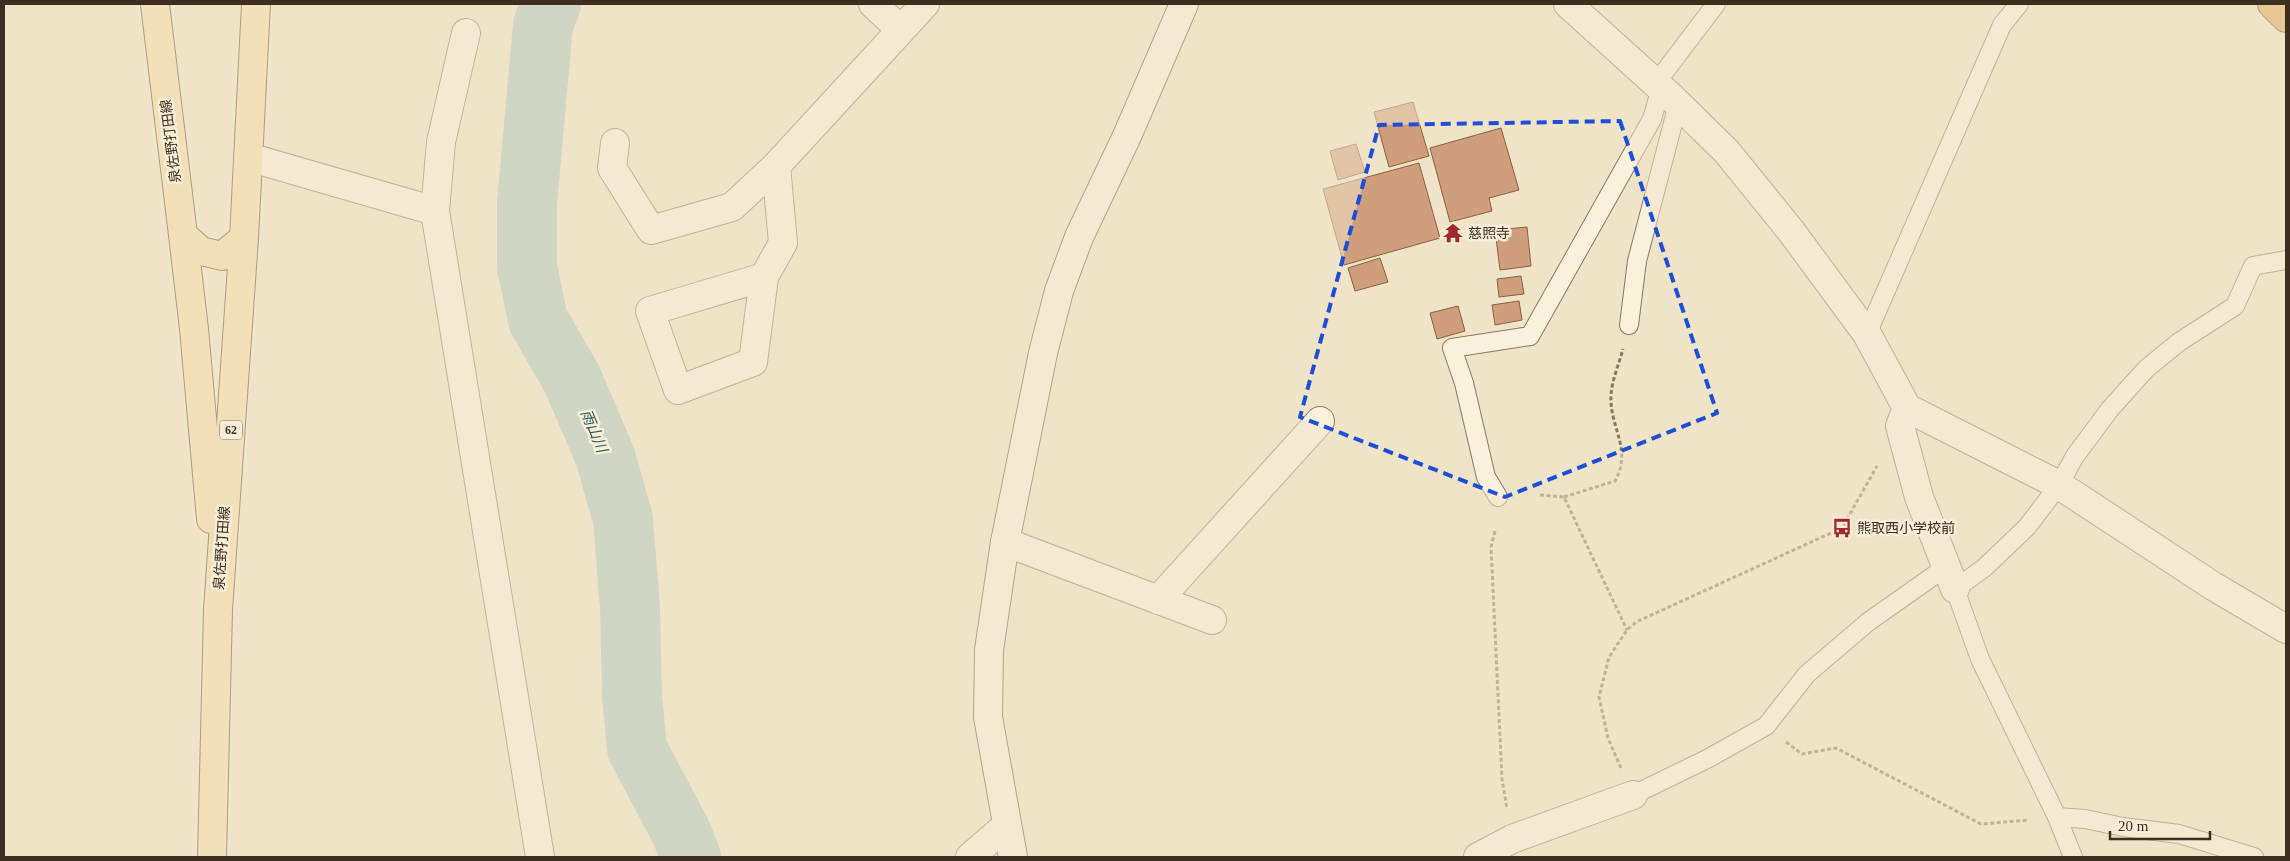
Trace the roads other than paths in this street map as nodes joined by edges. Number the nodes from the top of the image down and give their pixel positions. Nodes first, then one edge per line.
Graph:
1 (155, 4) edge
2 (256, 4) edge
3 (873, 4) edge
4 (925, 4) edge
5 (1184, 4) edge
6 (1716, 4) edge
7 (2019, 4) edge
8 (2272, 4) edge
9 (1578, 7) edge
10 (2286, 18) edge
11 (902, 30) junction
12 (466, 33) dead end
13 (1665, 92) junction
14 (615, 143) dead end
15 (248, 157) junction
16 (776, 166) junction
17 (436, 211) junction
18 (183, 235) junction
19 (244, 238) junction
20 (2286, 260) edge
21 (764, 277) junction
22 (1629, 325) road end
23 (1867, 334) junction
24 (1903, 417) junction
25 (1320, 421) dead end
26 (2059, 486) junction
27 (1498, 498) dead end
28 (1005, 542) junction
29 (1951, 578) junction
30 (1158, 600) junction
31 (218, 610) junction
32 (1212, 620) dead end
33 (2286, 629) edge
34 (1633, 795) joint
35 (2057, 818) junction
36 (1007, 825) junction
37 (212, 857) edge
38 (540, 857) edge
39 (970, 857) edge
40 (1013, 857) edge
41 (1478, 857) edge
42 (2073, 857) edge
43 (2254, 857) edge

1 - 18 main road, 泉佐野打田線 / 62
2 - 15 main road, 泉佐野打田線 / 62
3 - 11 street
4 - 11 street
5 - 28 street
6 - 13 lane
7 - 23 lane
8 - 10 highway
9 - 13 street
11 - 16 street
12 - 17 street
13 - 22 lane
13 - 23 street
13 - 27 lane
14 - 16 street
15 - 17 street
15 - 19 main road, 泉佐野打田線 / 62
16 - 21 street
17 - 38 street
18 - 19 main road
18 - 31 main road, 62
19 - 31 main road, 泉佐野打田線 / 62
20 - 26 lane
21 - 21 street
23 - 24 street
24 - 26 street
24 - 29 street
25 - 30 street
26 - 29 lane
26 - 33 street
28 - 30 street
28 - 36 street
29 - 34 lane
29 - 35 lane
30 - 32 street
31 - 37 main road, 泉佐野打田線 / 62
34 - 41 street
35 - 42 lane
35 - 43 lane
36 - 39 street
36 - 40 street

